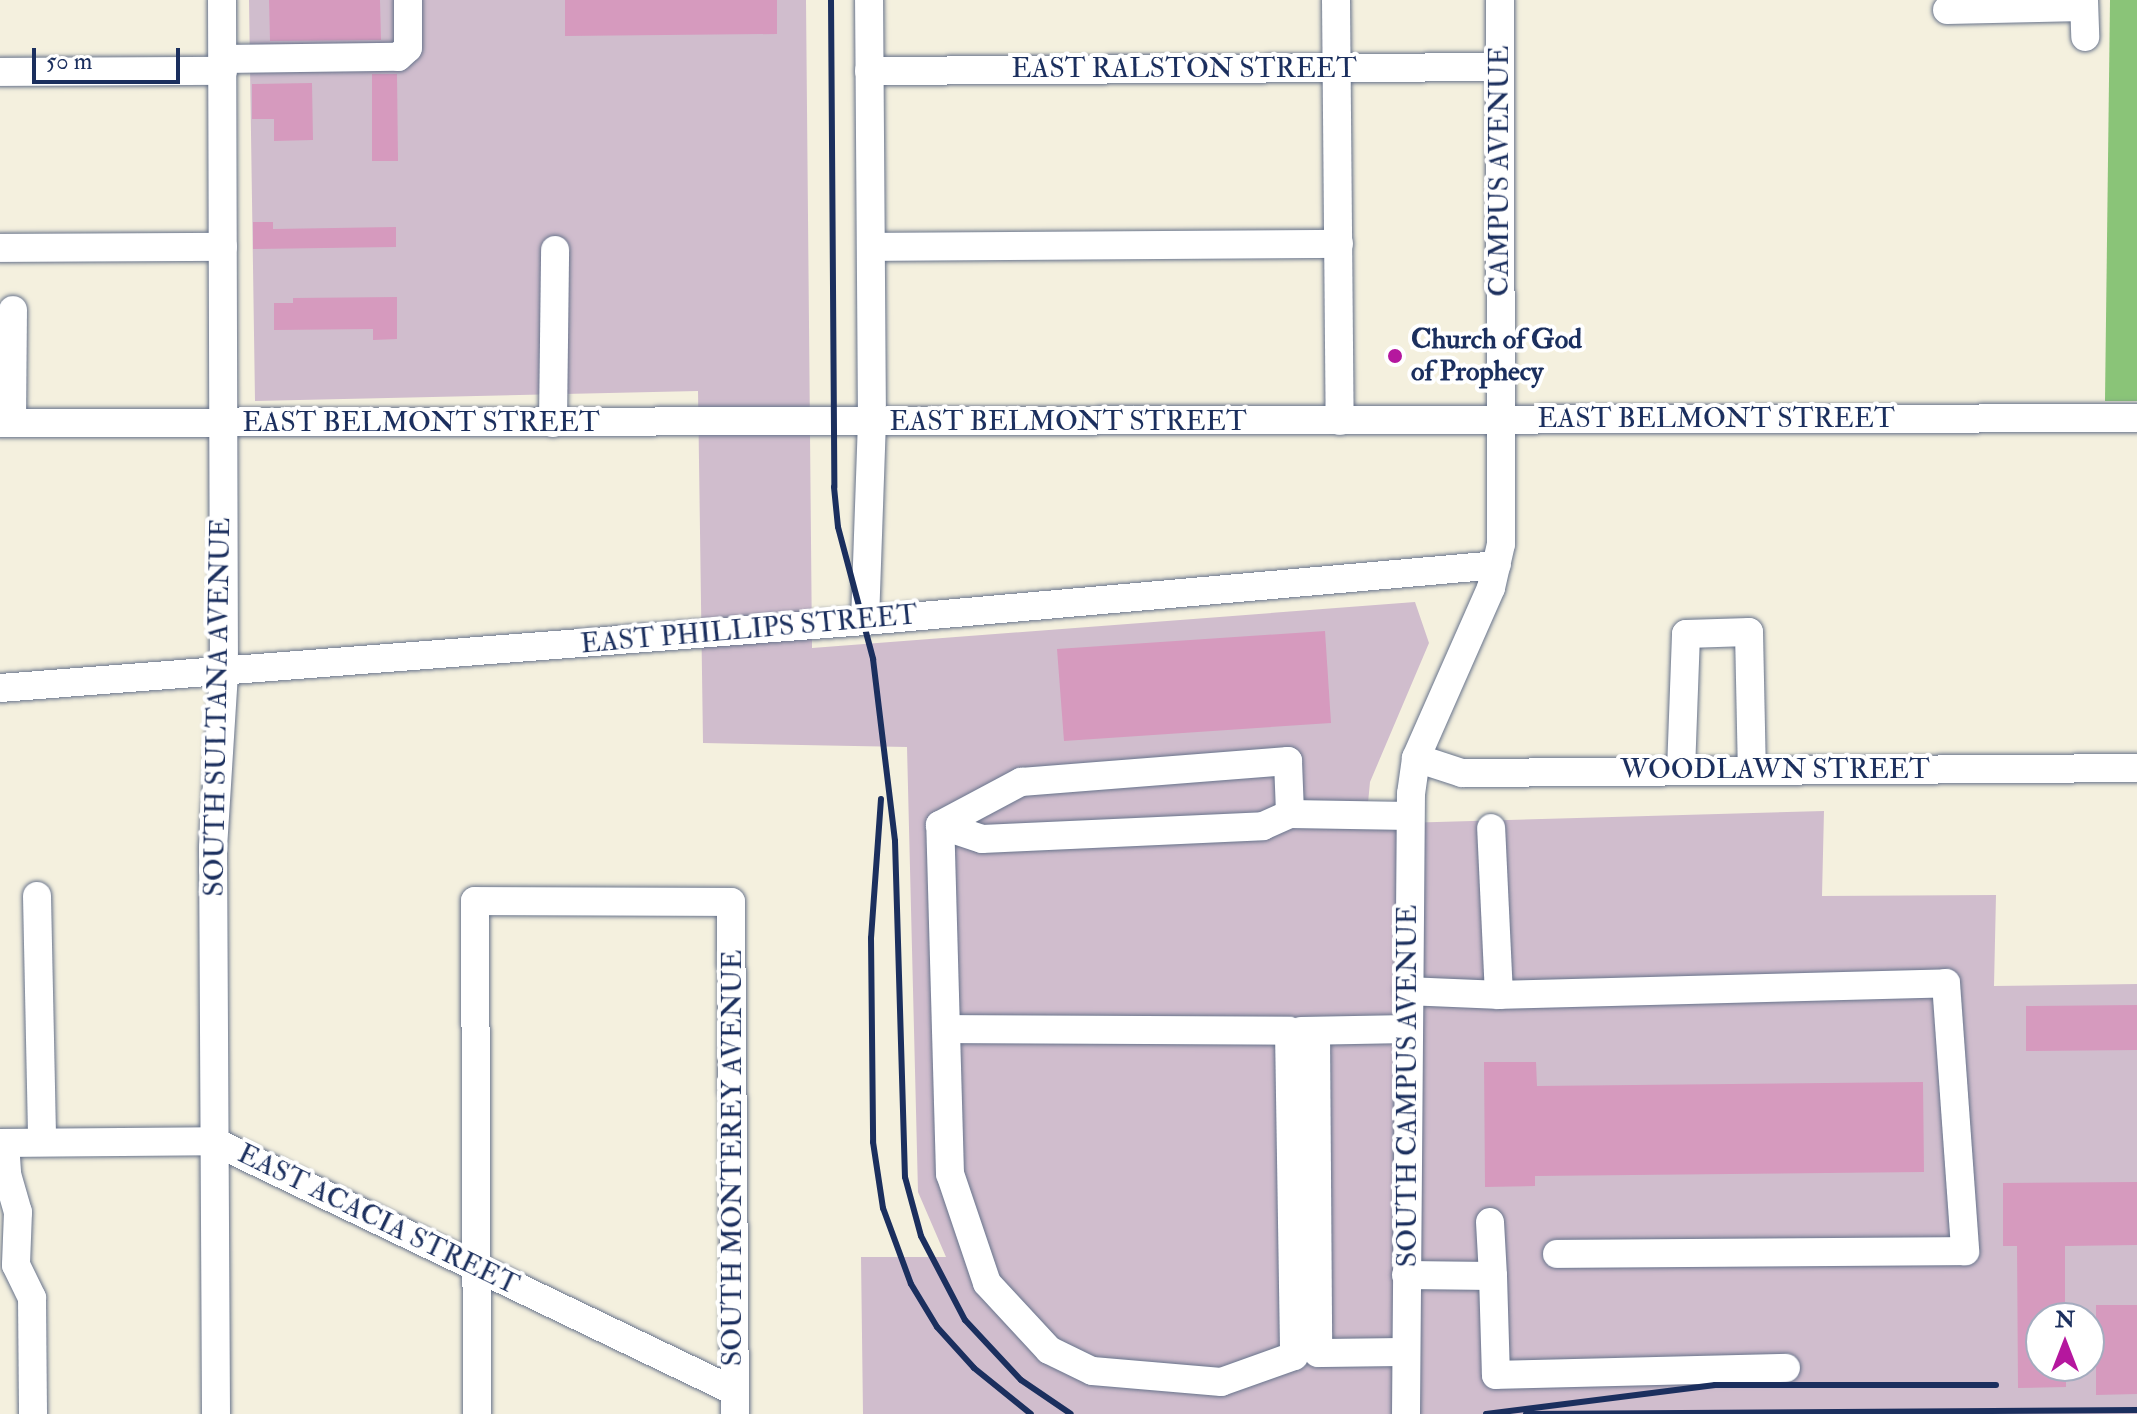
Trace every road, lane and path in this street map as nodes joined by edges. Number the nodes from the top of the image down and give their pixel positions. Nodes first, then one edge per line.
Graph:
1 (222, 0) edge
2 (408, 0) edge
3 (869, 0) edge
4 (1336, 0) edge
5 (1500, 0) edge
6 (2084, 4) edge
7 (1947, 10) dead end
8 (2085, 37) dead end
9 (223, 65) junction
10 (1500, 67) junction
11 (1338, 68) junction
12 (869, 71) junction
13 (0, 72) edge
14 (1339, 244) junction
15 (223, 247) junction
16 (871, 247) junction
17 (0, 248) edge
18 (555, 250) dead end
19 (13, 310) dead end
20 (2137, 418) edge
21 (1501, 420) junction
22 (1340, 421) junction
23 (223, 422) junction
24 (872, 422) junction
25 (6, 423) edge
26 (553, 423) junction
27 (1497, 565) junction
28 (865, 621) junction
29 (224, 672) junction
30 (0, 688) edge
31 (1416, 758) junction
32 (2137, 768) edge
33 (1681, 771) junction
34 (1752, 771) junction
35 (1290, 814) junction
36 (1410, 816) junction
37 (940, 825) junction
38 (1491, 828) dead end
39 (37, 896) dead end
40 (1408, 991) junction
41 (1499, 995) junction
42 (946, 1029) junction
43 (1408, 1029) junction
44 (1303, 1031) junction
45 (213, 1141) junction
46 (42, 1142) junction
47 (3, 1143) edge
48 (1490, 1222) dead end
49 (1557, 1254) dead end
50 (476, 1269) junction
51 (1406, 1275) junction
52 (1493, 1276) junction
53 (1406, 1352) junction
54 (1306, 1354) junction
55 (1786, 1368) dead end
56 (734, 1403) edge
57 (33, 1414) edge
58 (216, 1414) edge
59 (477, 1414) edge
60 (1406, 1414) edge

1 - 9 street, SOUTH SULTANA AVENUE
2 - 9 street
3 - 12 street
4 - 11 street
5 - 10 street, CAMPUS AVENUE
6 - 7 street
6 - 8 street
9 - 13 street
9 - 15 street, SOUTH SULTANA AVENUE
10 - 11 street, EAST RALSTON STREET
10 - 21 street, CAMPUS AVENUE
11 - 12 street, EAST RALSTON STREET
11 - 14 street
12 - 16 street
14 - 16 street
14 - 22 street
15 - 17 street
15 - 23 street, SOUTH SULTANA AVENUE
16 - 24 street
18 - 26 street
19 - 25 street
20 - 21 street, EAST BELMONT STREET
21 - 22 street, EAST BELMONT STREET
21 - 27 street, CAMPUS AVENUE
22 - 24 street, EAST BELMONT STREET
23 - 25 street, EAST BELMONT STREET
23 - 26 street, EAST BELMONT STREET
23 - 29 street, SOUTH SULTANA AVENUE
24 - 26 street, EAST BELMONT STREET
24 - 28 street
27 - 28 street, EAST PHILLIPS STREET
27 - 31 street, CAMPUS AVENUE
28 - 29 street, EAST PHILLIPS STREET
29 - 30 street, EAST PHILLIPS STREET
29 - 45 street, SOUTH SULTANA AVENUE
31 - 33 street, WOODLAWN STREET
31 - 36 street, SOUTH CAMPUS AVENUE
32 - 34 street, WOODLAWN STREET
33 - 34 street, WOODLAWN STREET
33 - 34 street
35 - 36 street
35 - 37 street
35 - 37 street
36 - 40 street, SOUTH CAMPUS AVENUE
37 - 42 street
38 - 41 street
39 - 46 street
40 - 41 street
40 - 43 street, SOUTH CAMPUS AVENUE
41 - 49 street
42 - 44 street
42 - 54 street
43 - 44 street
43 - 51 street, SOUTH CAMPUS AVENUE
44 - 54 street
45 - 46 street, EAST ACACIA STREET
45 - 50 street, EAST ACACIA STREET
45 - 58 street, SOUTH SULTANA AVENUE
46 - 47 street, EAST ACACIA STREET
47 - 57 street
48 - 52 street
50 - 56 street, EAST ACACIA STREET
50 - 56 street, SOUTH MONTEREY AVENUE
50 - 59 street
51 - 52 street
51 - 53 street, SOUTH CAMPUS AVENUE
52 - 55 street
53 - 54 street
53 - 60 street, SOUTH CAMPUS AVENUE

